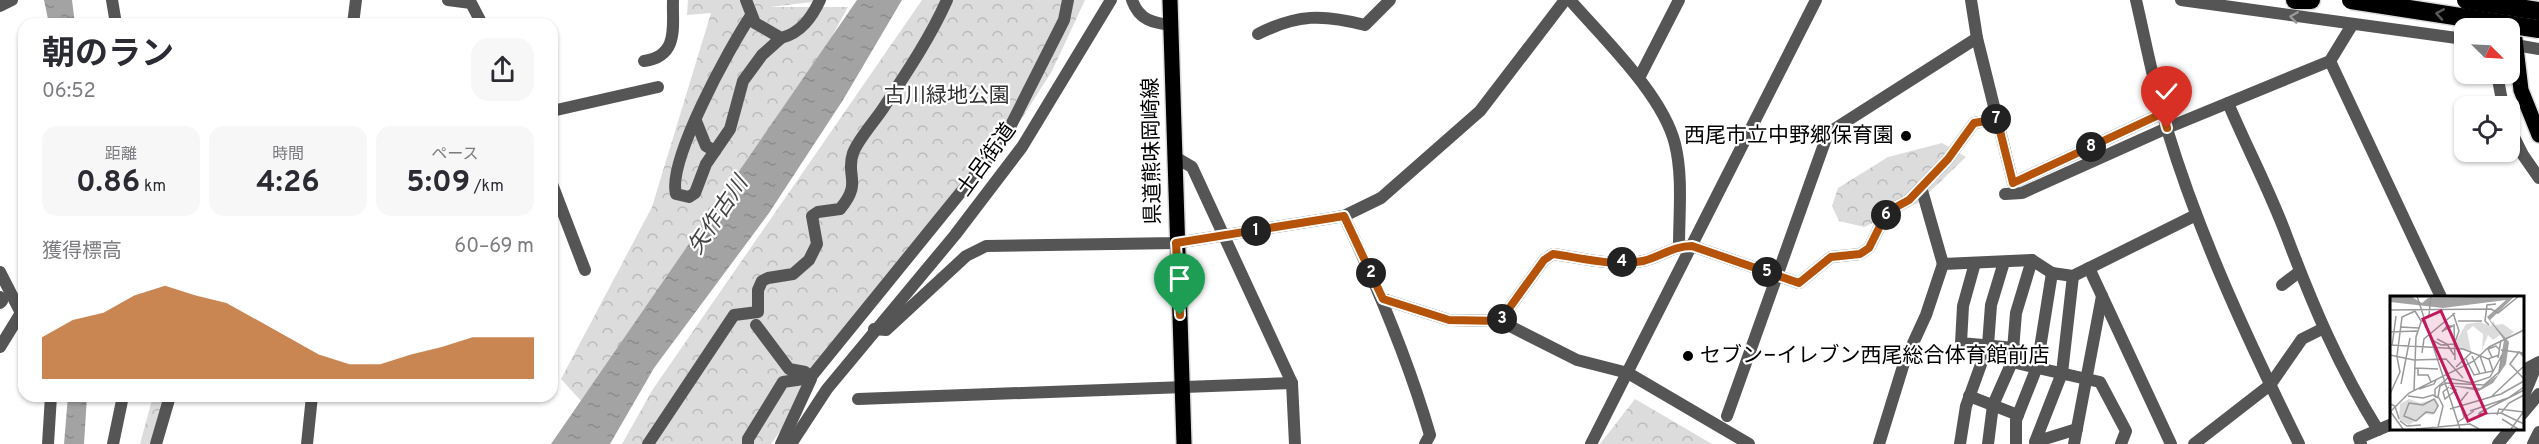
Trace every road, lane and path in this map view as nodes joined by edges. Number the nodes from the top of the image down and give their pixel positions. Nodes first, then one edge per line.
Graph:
1 (12, 0) edge
2 (112, 0) edge
3 (356, 0) edge
4 (448, 0) edge
5 (673, 0) edge
6 (746, 0) edge
7 (820, 0) edge
8 (947, 0) edge
9 (1068, 0) edge
10 (1111, 0) edge
11 (1132, 0) edge
12 (1170, 0) edge
13 (1390, 0) edge
14 (1568, 0) edge
15 (1679, 0) edge
16 (1816, 0) edge
17 (1971, 0) edge
18 (2136, 0) edge
19 (2181, 0) edge
20 (2295, 0) edge
21 (2311, 0) edge
22 (2351, 0) edge
23 (2466, 0) edge
24 (2511, 0) edge
25 (0, 6) edge
26 (2539, 11) edge
27 (750, 17) junction
28 (115, 18) edge
29 (354, 18) edge
30 (479, 18) edge
31 (2511, 18) edge
32 (1171, 25) junction
33 (2352, 26) junction
34 (2539, 29) edge
35 (1258, 34) dead end
36 (781, 38) junction
37 (1977, 38) junction
38 (2454, 38) edge
39 (2520, 45) edge
40 (2539, 49) edge
41 (644, 61) dead end
42 (2330, 61) junction
43 (1639, 78) junction
44 (2520, 81) edge
45 (658, 87) dead end
46 (2228, 104) junction
47 (558, 110) edge
48 (2163, 113) junction
49 (1997, 119) junction
50 (696, 121) junction
51 (2167, 128) junction
52 (2539, 135) edge
53 (2520, 149) edge
54 (715, 151) junction
55 (1175, 157) junction
56 (2539, 177) edge
57 (1922, 187) junction
58 (2005, 194) dead end
59 (558, 200) edge
60 (2196, 215) junction
61 (1344, 216) junction
62 (1223, 237) junction
63 (1176, 243) junction
64 (1685, 246) junction
65 (2032, 260) junction
66 (2004, 262) junction
67 (1976, 263) junction
68 (1943, 264) junction
69 (2089, 268) junction
70 (585, 270) dead end
71 (0, 272) edge
72 (2299, 272) junction
73 (2052, 273) junction
74 (1777, 275) junction
75 (2073, 276) junction
76 (2282, 285) dead end
77 (2102, 296) junction
78 (2441, 296) edge
79 (0, 297) edge
80 (1383, 299) junction
81 (0, 303) edge
82 (18, 308) edge
83 (18, 319) edge
84 (1500, 321) junction
85 (756, 325) dead end
86 (874, 329) junction
87 (2322, 329) junction
88 (1988, 345) junction
89 (0, 347) edge
90 (2014, 348) junction
91 (2012, 362) junction
92 (2538, 363) edge
93 (2037, 367) junction
94 (2524, 370) edge
95 (1628, 373) junction
96 (2062, 373) junction
97 (810, 378) junction
98 (2087, 378) junction
99 (1292, 383) junction
100 (2270, 385) junction
101 (1183, 387) junction
102 (2539, 394) edge
103 (1969, 396) junction
104 (2524, 398) edge
105 (858, 399) dead end
106 (51, 402) edge
107 (122, 402) edge
108 (168, 402) edge
109 (311, 402) edge
110 (1993, 405) junction
111 (2524, 413) edge
112 (2019, 415) junction
113 (1727, 416) dead end
114 (2390, 425) edge
115 (2077, 429) junction
116 (2510, 429) edge
117 (2378, 430) junction
118 (2539, 432) edge
119 (2029, 443) edge
120 (48, 444) edge
121 (113, 444) edge
122 (156, 444) edge
123 (307, 444) edge
124 (648, 444) edge
125 (748, 444) edge
126 (781, 444) edge
127 (791, 444) edge
128 (1184, 444) edge
129 (1295, 444) edge
130 (1425, 444) edge
131 (1591, 444) edge
132 (1749, 444) edge
133 (1879, 444) edge
134 (1960, 444) edge
135 (1988, 444) edge
136 (2016, 444) edge
137 (2074, 444) edge
138 (2121, 444) edge
139 (2171, 444) edge
140 (2194, 444) edge
141 (2299, 444) edge
142 (2361, 444) edge
143 (2498, 444) edge
144 (2533, 444) edge

1 - 25 street
2 - 28 street
3 - 29 street
4 - 30 street
5 - 41 street
6 - 27 street
7 - 36 street
8 - 124 street
9 - 97 street
10 - 86 street, 土呂街道
11 - 32 street
12 - 32 main road, 県道熊味岡崎線
13 - 35 street
14 - 43 street
14 - 61 street
15 - 43 street
16 - 64 street
17 - 37 street
18 - 48 street
33 -> 19 street
20 - 21 highway
34 -> 22 highway, bridge
23 - 26 highway, bridge
24 - 31 main road
27 - 36 street
27 - 50 street
32 - 55 main road, 県道熊味岡崎線
33 - 38 street
33 - 42 street
36 - 54 street
37 - 49 street
37 - 74 street
39 - 40 street
42 - 46 street
42 - 78 street
43 - 64 street
44 - 52 main road
45 - 47 street
46 - 51 street
46 - 72 street
48 - 49 street
48 - 51 street
49 - 57 street
50 - 54 street
50 - 54 street
51 - 58 street
51 - 60 street
53 - 56 street
55 - 62 street
55 - 63 main road, 県道熊味岡崎線
57 - 68 street
57 - 74 street
59 - 70 street
60 - 69 street
60 - 100 street
61 - 62 street
61 - 80 street
62 - 63 street
62 - 99 street
63 - 86 street
63 - 101 main road, 県道熊味岡崎線
64 - 74 street
64 - 84 street
64 - 95 street
65 - 66 street
65 - 73 street
65 - 90 street
66 - 67 street
66 - 88 street
67 - 68 street
67 - 88 street
68 - 133 street
69 - 75 street
69 - 77 street
71 - 82 street
72 - 76 street
72 - 87 street
73 - 75 street
73 - 93 street
74 - 113 street
75 - 96 street
77 - 98 street
77 - 139 street
79 - 81 street
80 - 84 street
80 - 130 street
83 - 89 street
84 - 95 street
85 - 97 street
86 - 127 street, 土呂街道
87 - 100 street
87 - 117 street
88 - 90 street
88 - 103 street
90 - 91 street
91 - 93 street
91 - 110 street
92 - 94 street
92 - 104 street
93 - 96 street
93 - 112 street
95 - 131 street
95 - 132 street
96 - 98 street
96 - 119 street
97 - 125 street
97 - 126 street
98 - 115 street
98 - 138 street
99 - 101 street
99 - 129 street
100 - 140 street
100 - 141 street
101 - 105 street
101 - 128 main road, 県道熊味岡崎線
102 - 111 street
103 - 110 street
103 - 134 street
106 - 120 street
107 - 121 street
108 - 122 street
109 - 123 street
110 - 112 street
110 - 135 street
112 - 136 street
114 - 117 street
115 - 119 street
115 - 137 street
116 - 143 street
117 - 142 street
118 - 144 street

